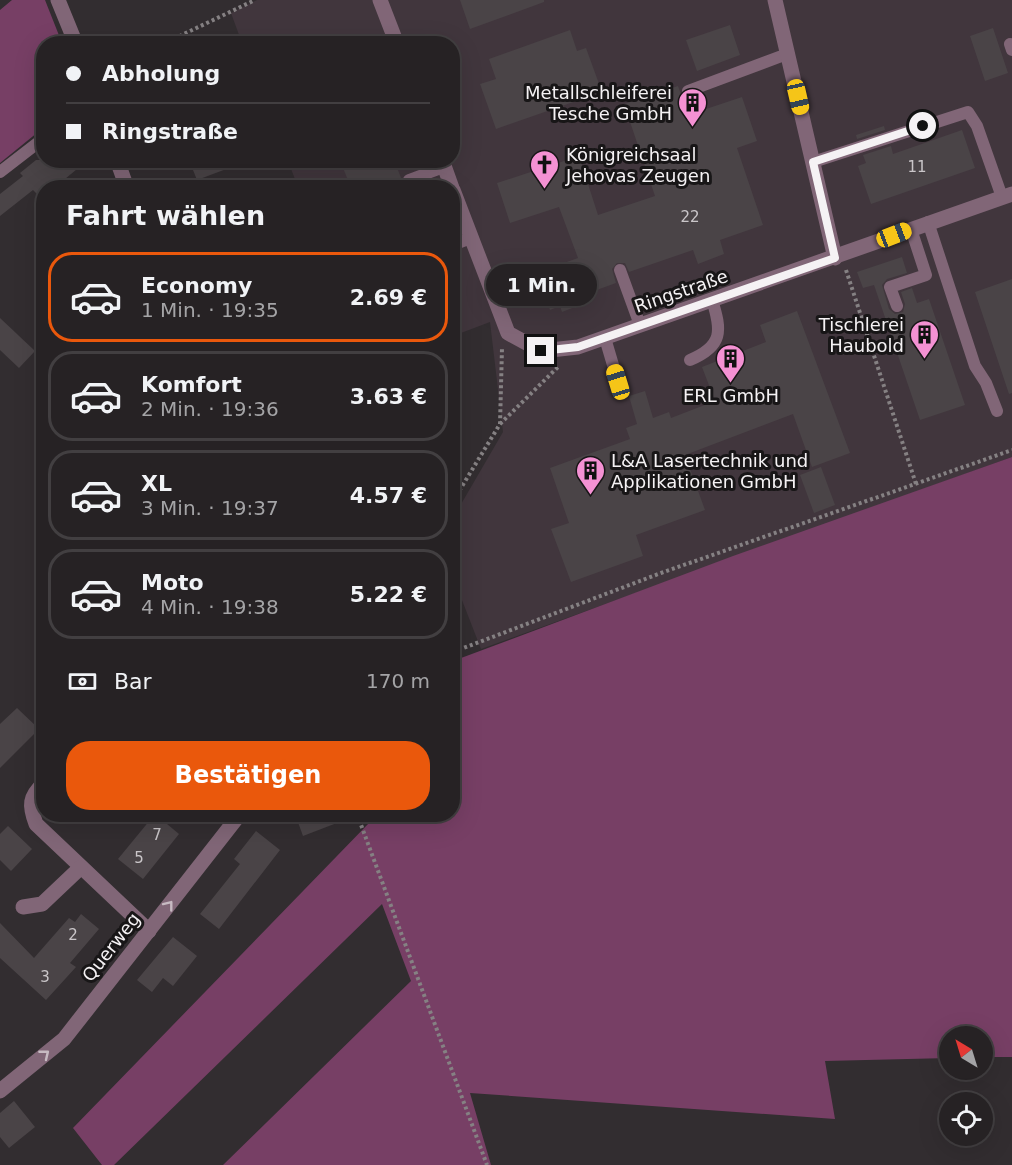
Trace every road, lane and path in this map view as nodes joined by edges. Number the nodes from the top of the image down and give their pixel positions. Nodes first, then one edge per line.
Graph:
1 (58, 0) edge
2 (255, 0) edge
3 (380, 0) edge
4 (775, 0) edge
5 (73, 36) edge
6 (180, 36) edge
7 (394, 36) edge
8 (788, 54) junction
9 (688, 91) dead end
10 (36, 144) edge
11 (813, 162) junction
12 (434, 168) edge
13 (0, 172) edge
14 (409, 180) dead end
15 (1007, 196) edge
16 (460, 210) edge
17 (928, 222) junction
18 (911, 229) junction
19 (471, 238) junction
20 (460, 242) edge
21 (838, 256) junction
22 (620, 270) dead end
23 (712, 300) junction
24 (897, 306) dead end
25 (640, 326) junction
26 (508, 333) junction
27 (605, 338) junction
28 (578, 347) junction
29 (690, 360) dead end
30 (618, 382) dead end
31 (997, 411) dead end
32 (500, 424) junction
33 (1012, 450) edge
34 (916, 484) junction
35 (460, 490) edge
36 (460, 649) edge
37 (36, 791) edge
38 (234, 822) edge
39 (360, 822) edge
40 (80, 868) junction
41 (22, 907) dead end
42 (149, 931) junction
43 (0, 1091) edge
44 (487, 1165) edge

1 - 5 street
2 - 6 path
3 - 7 street
4 - 8 street
8 - 9 lane
8 - 11 street
10 - 13 lane
11 - 15 lane
11 - 21 street
12 - 14 lane
15 - 17 street, Ringstraße
16 - 19 street
17 - 18 street, Ringstraße
17 - 31 lane
18 - 21 street, Ringstraße
18 - 24 lane
19 - 20 lane
19 - 26 street
21 - 23 street, Ringstraße
21 - 34 path
22 - 25 lane
23 - 25 street, Ringstraße
23 - 29 lane
25 - 27 street, Ringstraße
26 - 28 street, Ringstraße
26 - 32 path
27 - 28 street, Ringstraße
27 - 30 lane
28 - 32 path
32 - 35 path
33 - 34 path
34 - 36 path
37 - 40 street
42 -> 38 street, Querweg
39 - 44 path
40 - 41 street
40 - 42 street
43 -> 42 street, Querweg

